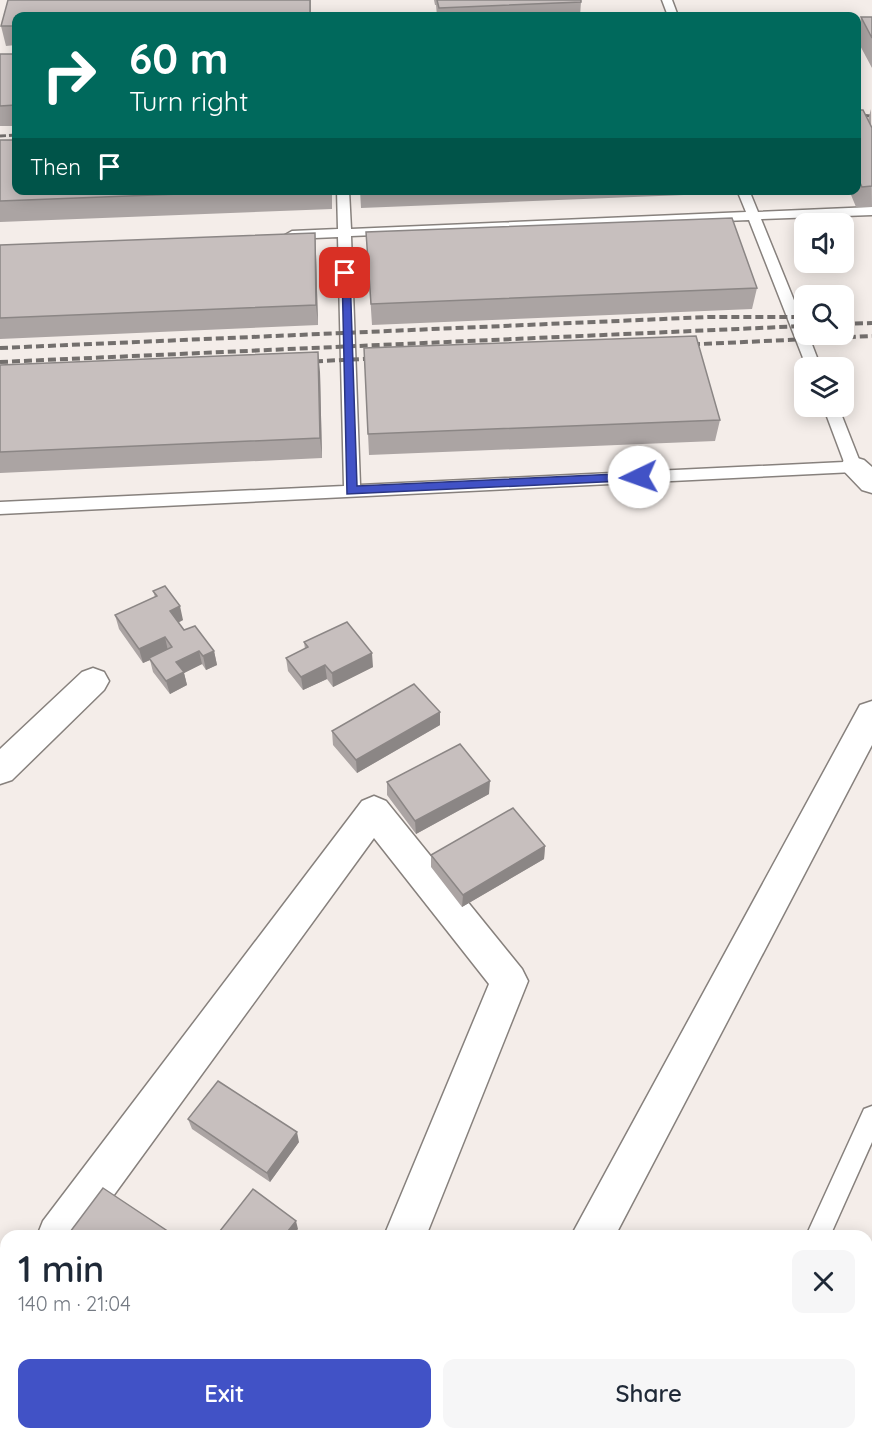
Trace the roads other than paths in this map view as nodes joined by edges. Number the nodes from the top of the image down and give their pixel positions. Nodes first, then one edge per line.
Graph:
1 (343, 195) edge
2 (745, 195) edge
3 (872, 211) edge
4 (753, 216) junction
5 (344, 232) junction
6 (273, 235) edge
7 (810, 357) edge
8 (835, 417) edge
9 (863, 475) edge
10 (351, 491) junction
11 (0, 507) edge
12 (93, 681) dead end
13 (872, 714) edge
14 (0, 770) edge
15 (872, 1117) edge
16 (62, 1230) edge
17 (407, 1230) edge
18 (595, 1230) edge
19 (822, 1230) edge

1 - 5 lane
2 - 4 lane
3 - 4 lane
4 - 5 lane
4 - 7 lane
5 - 6 lane
5 - 10 lane
8 - 9 lane
9 - 10 lane
10 - 11 lane
12 - 14 street
13 - 18 street
15 - 19 lane
16 - 17 street

